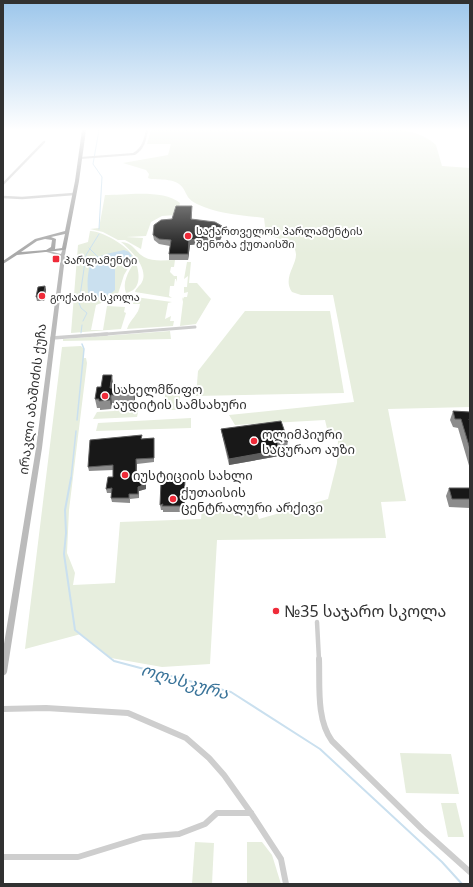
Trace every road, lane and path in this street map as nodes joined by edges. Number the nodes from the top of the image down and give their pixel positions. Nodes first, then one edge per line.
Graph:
1 (15, 171) edge
2 (78, 171) edge
3 (3, 184) edge
4 (74, 194) junction
5 (3, 197) edge
6 (67, 232) junction
7 (46, 237) junction
8 (41, 239) junction
9 (66, 240) junction
10 (32, 244) junction
11 (64, 249) junction
12 (45, 251) junction
13 (18, 254) junction
14 (64, 256) junction
15 (3, 263) edge
16 (195, 327) dead end
17 (52, 338) junction
18 (317, 622) dead end
19 (3, 672) edge
20 (3, 709) edge
21 (251, 813) junction
22 (3, 857) edge
23 (470, 872) edge
24 (286, 884) edge

1 - 3 street
2 - 4 main road, ირაკლი აბაშიძის ქუჩა
4 - 5 street
4 - 6 main road, ირაკლი აბაშიძის ქუჩა
6 - 7 main road
6 - 9 main road, ირაკლი აბაშიძის ქუჩა
7 - 8 main road
7 - 9 main road
8 - 10 main road
8 - 12 main road
9 - 11 main road, ირაკლი აბაშიძის ქუჩა
10 - 12 main road
10 - 13 main road
11 - 12 main road
11 - 14 main road, ირაკლი აბაშიძის ქუჩა
12 - 13 main road
12 - 14 main road
13 - 15 main road
14 - 17 main road, ირაკლი აბაშიძის ქუჩა
16 - 17 street
17 - 19 main road, ირაკლი აბაშიძის ქუჩა
18 - 23 street
20 - 21 street
21 - 22 street
21 - 24 street

